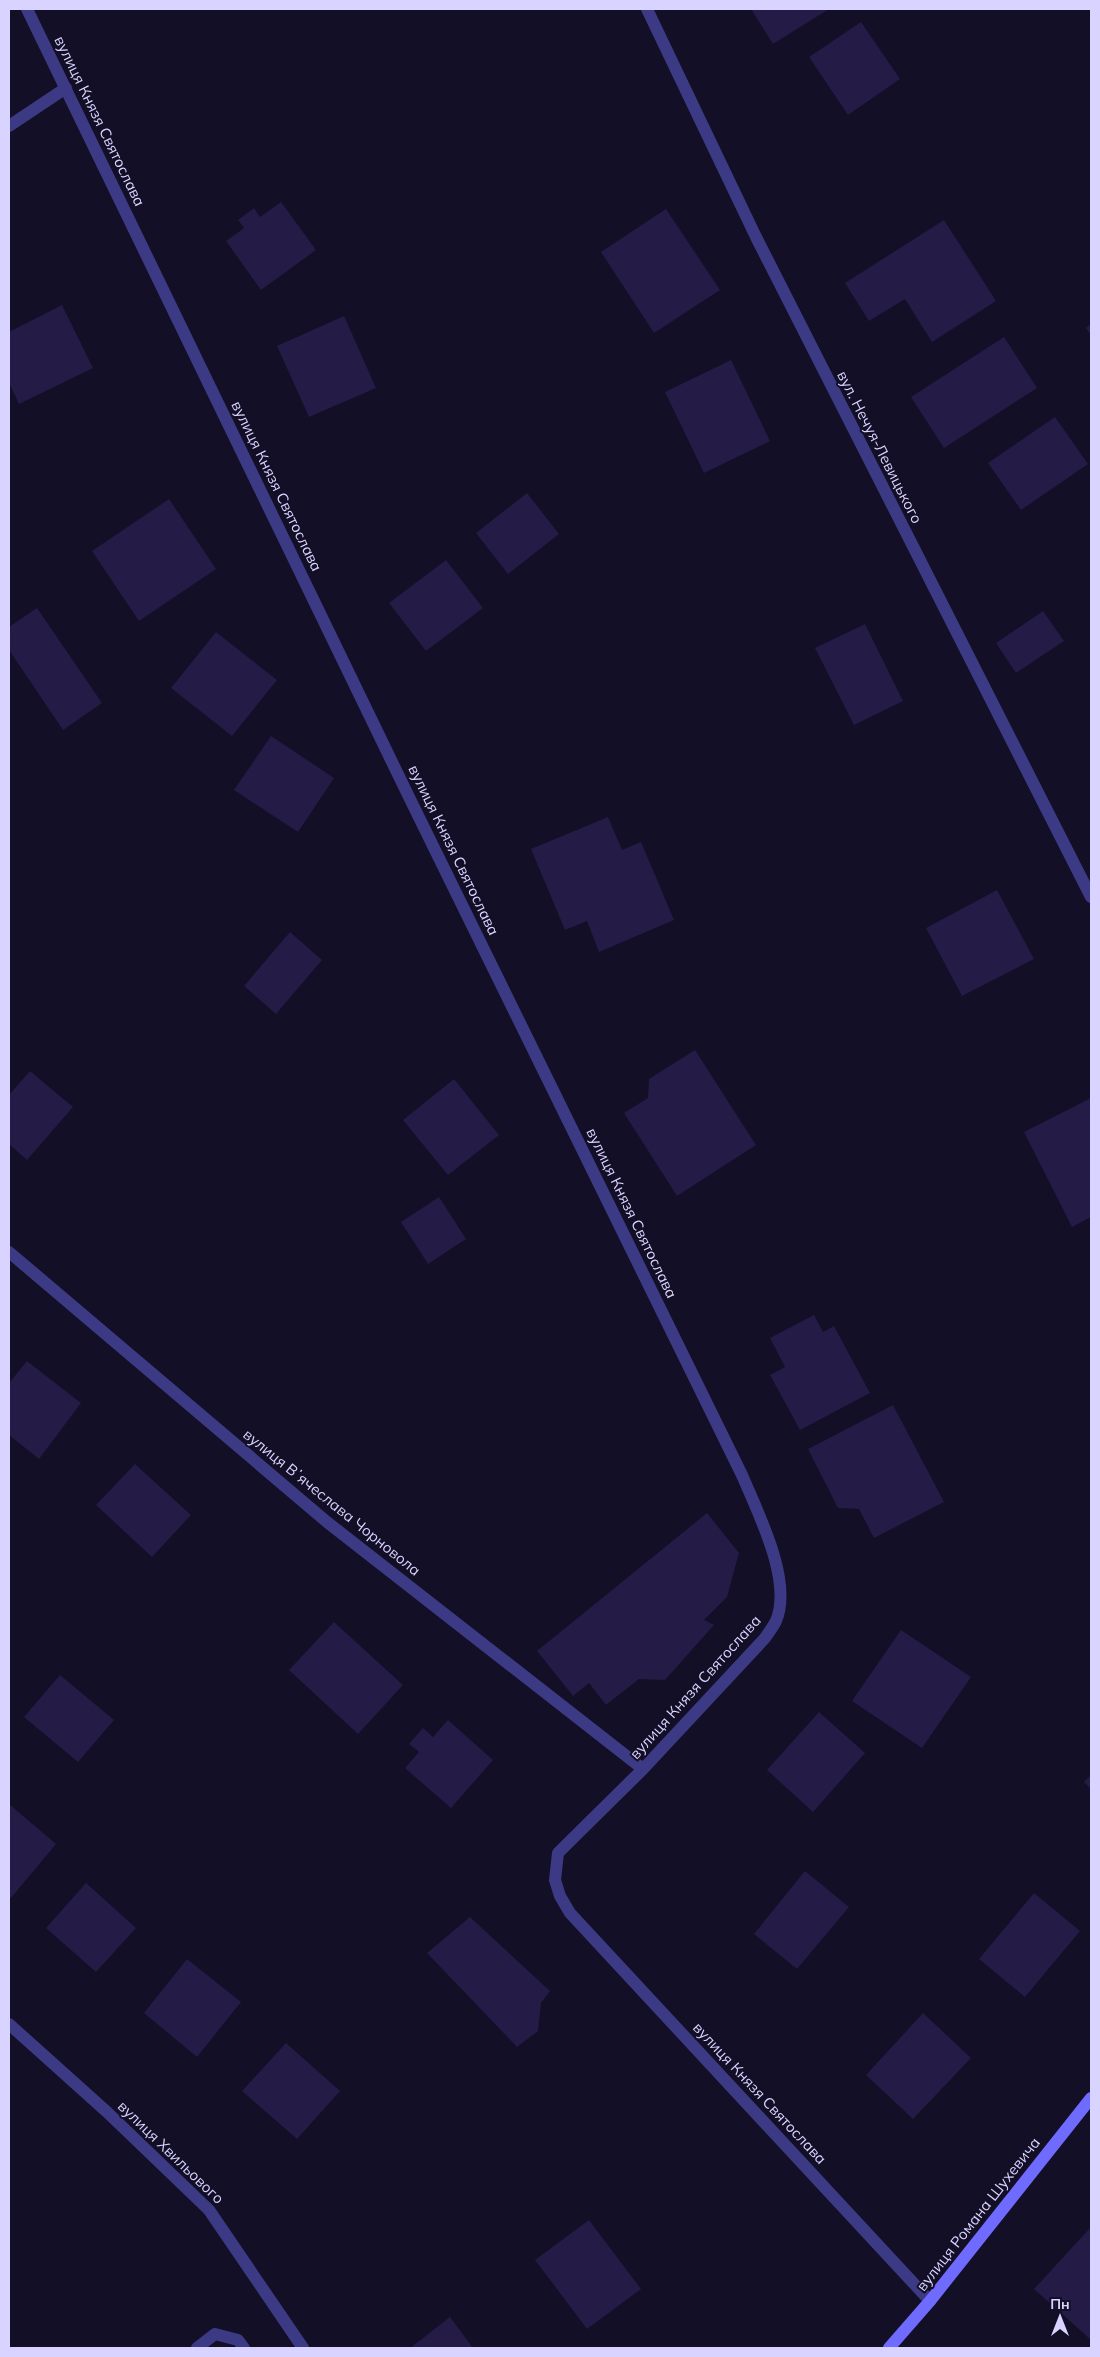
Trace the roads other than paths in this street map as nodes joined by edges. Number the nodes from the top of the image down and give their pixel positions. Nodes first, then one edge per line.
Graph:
1 (27, 9) edge
2 (647, 9) edge
3 (66, 88) junction
4 (9, 126) edge
5 (1091, 897) edge
6 (9, 1252) edge
7 (642, 1769) junction
8 (9, 2024) edge
9 (1091, 2098) edge
10 (930, 2301) junction
11 (197, 2348) edge
12 (244, 2348) edge
13 (303, 2348) edge
14 (889, 2348) edge

1 - 3 street, вулиця Князя Святослава
2 - 5 street, вул. Нечуя-Левицького
3 - 4 street
3 - 7 street, вулиця Князя Святослава
6 - 7 street, вулиця Вʼячеслава Чорновола
7 - 10 street, вулиця Князя Святослава
8 - 13 street, вулиця Хвильового
9 - 10 main road, вулиця Романа Шухевича
10 - 14 main road, вулиця Романа Шухевича
11 - 12 street

